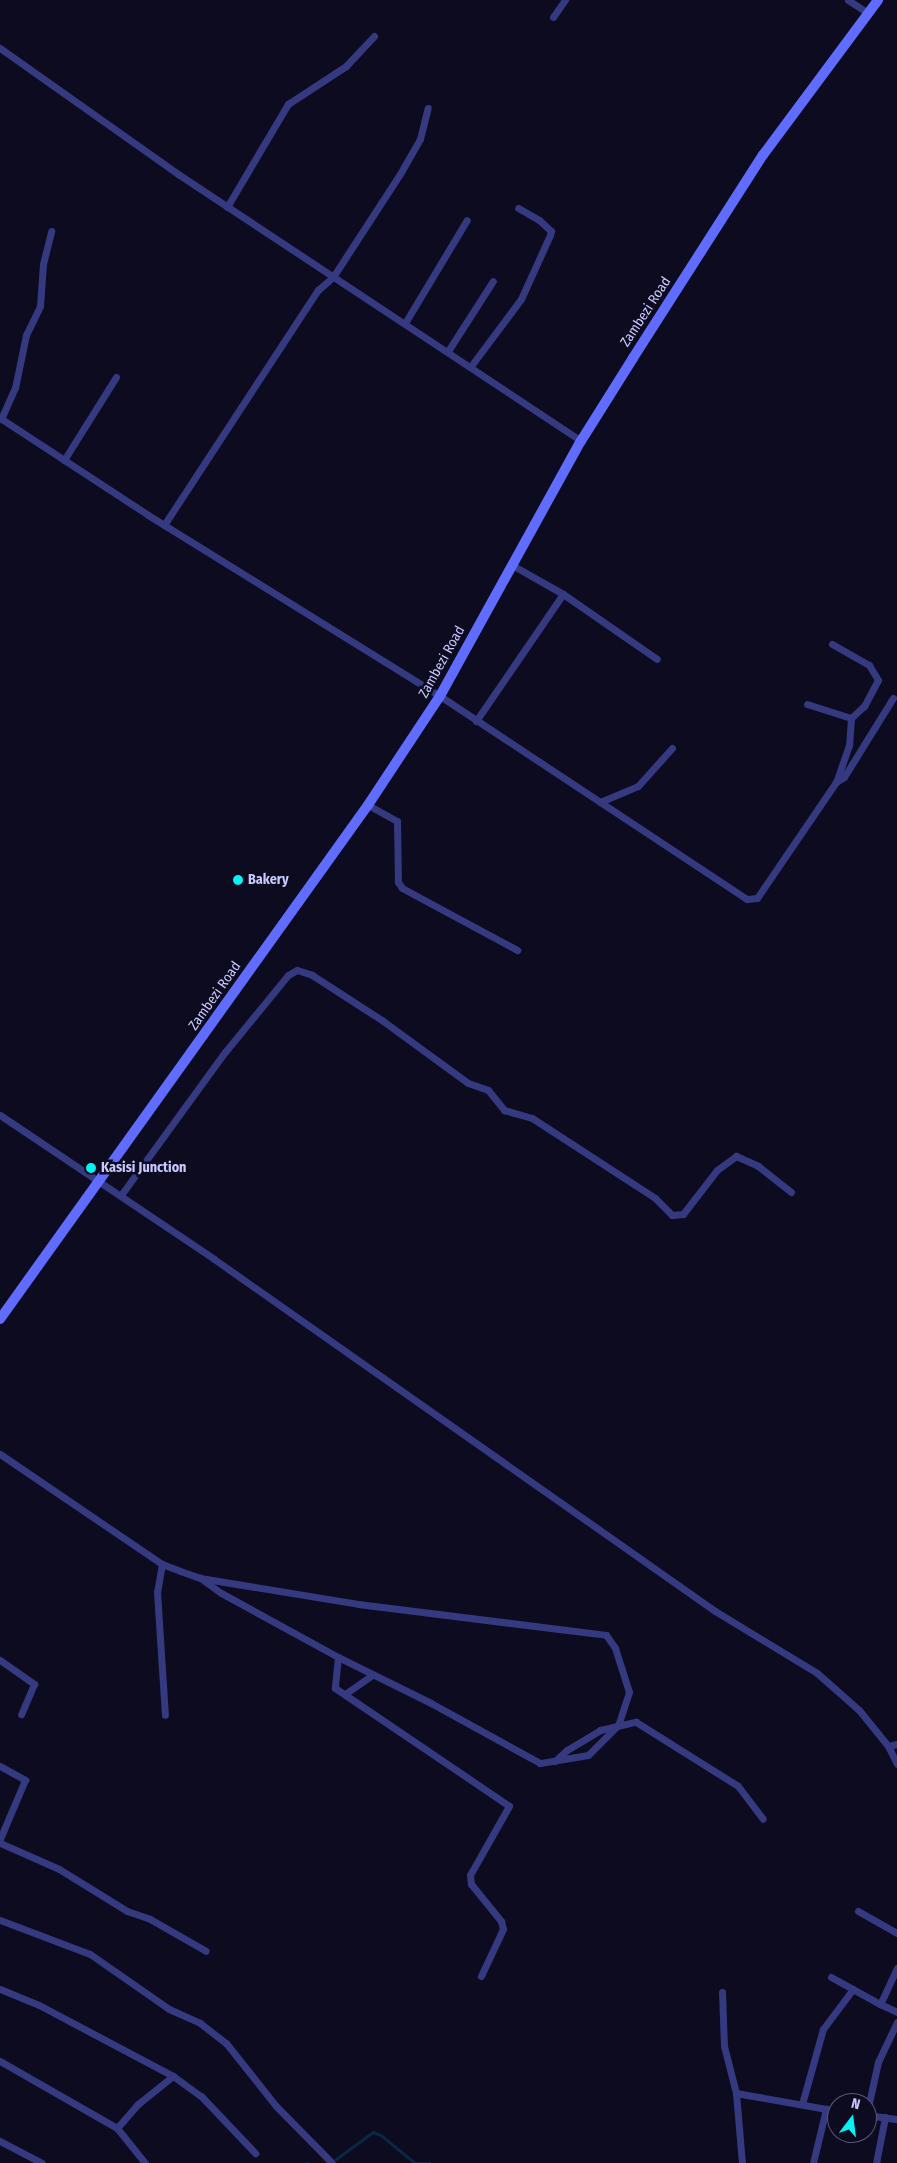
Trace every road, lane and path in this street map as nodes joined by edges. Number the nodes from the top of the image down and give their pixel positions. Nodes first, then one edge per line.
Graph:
1 (565, 0) edge
2 (848, 0) edge
3 (878, 0) edge
4 (868, 13) junction
5 (553, 18) dead end
6 (374, 36) dead end
7 (0, 48) edge
8 (428, 108) dead end
9 (227, 206) junction
10 (518, 208) dead end
11 (467, 220) dead end
12 (51, 231) dead end
13 (333, 277) junction
14 (493, 281) dead end
15 (405, 323) junction
16 (448, 351) junction
17 (471, 366) junction
18 (116, 377) dead end
19 (1, 419) edge
20 (581, 441) junction
21 (64, 460) junction
22 (164, 526) junction
23 (512, 565) junction
24 (563, 594) junction
25 (832, 644) dead end
26 (658, 659) dead end
27 (440, 696) junction
28 (893, 698) dead end
29 (807, 704) dead end
30 (851, 718) junction
31 (476, 722) junction
32 (672, 748) dead end
33 (836, 782) junction
34 (600, 802) junction
35 (368, 805) junction
36 (517, 950) dead end
37 (0, 1115) edge
38 (99, 1182) junction
39 (791, 1192) dead end
40 (120, 1195) junction
41 (0, 1319) edge
42 (0, 1454) edge
43 (162, 1564) junction
44 (200, 1578) junction
45 (338, 1657) junction
46 (0, 1660) edge
47 (372, 1675) junction
48 (346, 1694) junction
49 (21, 1714) dead end
50 (165, 1715) dead end
51 (618, 1725) junction
52 (897, 1744) edge
53 (888, 1746) junction
54 (554, 1762) junction
55 (897, 1764) edge
56 (0, 1766) edge
57 (763, 1819) dead end
58 (0, 1841) edge
59 (858, 1911) dead end
60 (0, 1920) edge
61 (897, 1933) edge
62 (206, 1951) dead end
63 (897, 1968) edge
64 (481, 1976) dead end
65 (831, 1977) dead end
66 (0, 1989) edge
67 (853, 1989) junction
68 (722, 1992) dead end
69 (880, 2004) junction
70 (897, 2012) edge
71 (897, 2022) edge
72 (0, 2061) edge
73 (173, 2076) junction
74 (736, 2093) junction
75 (871, 2093) edge
76 (802, 2104) junction
77 (826, 2109) joint
78 (877, 2115) edge
79 (885, 2117) junction
80 (897, 2119) edge
81 (117, 2128) junction
82 (0, 2141) edge
83 (255, 2153) dead end
84 (42, 2163) edge
85 (145, 2163) edge
86 (332, 2163) edge
87 (742, 2163) edge
88 (813, 2163) edge
89 (876, 2163) edge

1 - 5 street
2 - 4 street
3 - 4 main road, Zambezi Road
4 - 20 main road, Zambezi Road
6 - 9 street
7 - 9 street
8 - 13 street
9 - 13 street
10 - 17 street
11 - 15 street
12 - 19 street
13 - 15 street
13 - 22 street
14 - 16 street
15 - 16 street
16 - 17 street
17 - 20 street
18 - 21 street
19 - 21 street
20 - 23 main road, Zambezi Road
21 - 22 street
22 - 27 street
23 - 24 street
23 - 27 main road, Zambezi Road
24 - 26 street
24 - 31 street
25 - 30 street
27 - 31 street
27 - 35 main road, Zambezi Road
28 - 33 street
29 - 30 street
30 - 33 street
31 - 34 street
32 - 34 street
33 - 34 street
35 - 36 street
35 - 38 main road, Zambezi Road
37 - 38 street
38 - 40 street
38 - 41 main road, Zambezi Road
39 - 40 street
40 - 53 street
42 - 43 street
43 - 44 street
43 - 50 street
44 - 45 street
44 - 51 street
45 - 47 street
45 - 48 street
46 - 49 street
47 - 48 street
47 - 54 street
48 - 64 street
51 - 54 street
51 - 54 street
51 - 57 street
52 - 53 street
53 - 55 street
56 - 58 street
58 - 62 street
59 - 61 street
60 - 86 street
63 - 69 street
65 - 67 street
66 - 73 street
67 - 69 street
67 - 76 street
68 - 74 street
69 - 70 street
71 - 75 street
72 - 81 street
73 - 81 street
73 - 83 street
74 - 76 street
74 - 87 street
76 - 77 street
77 - 88 street
78 - 79 street
79 - 80 street
79 - 89 street
81 - 85 street
82 - 84 street

